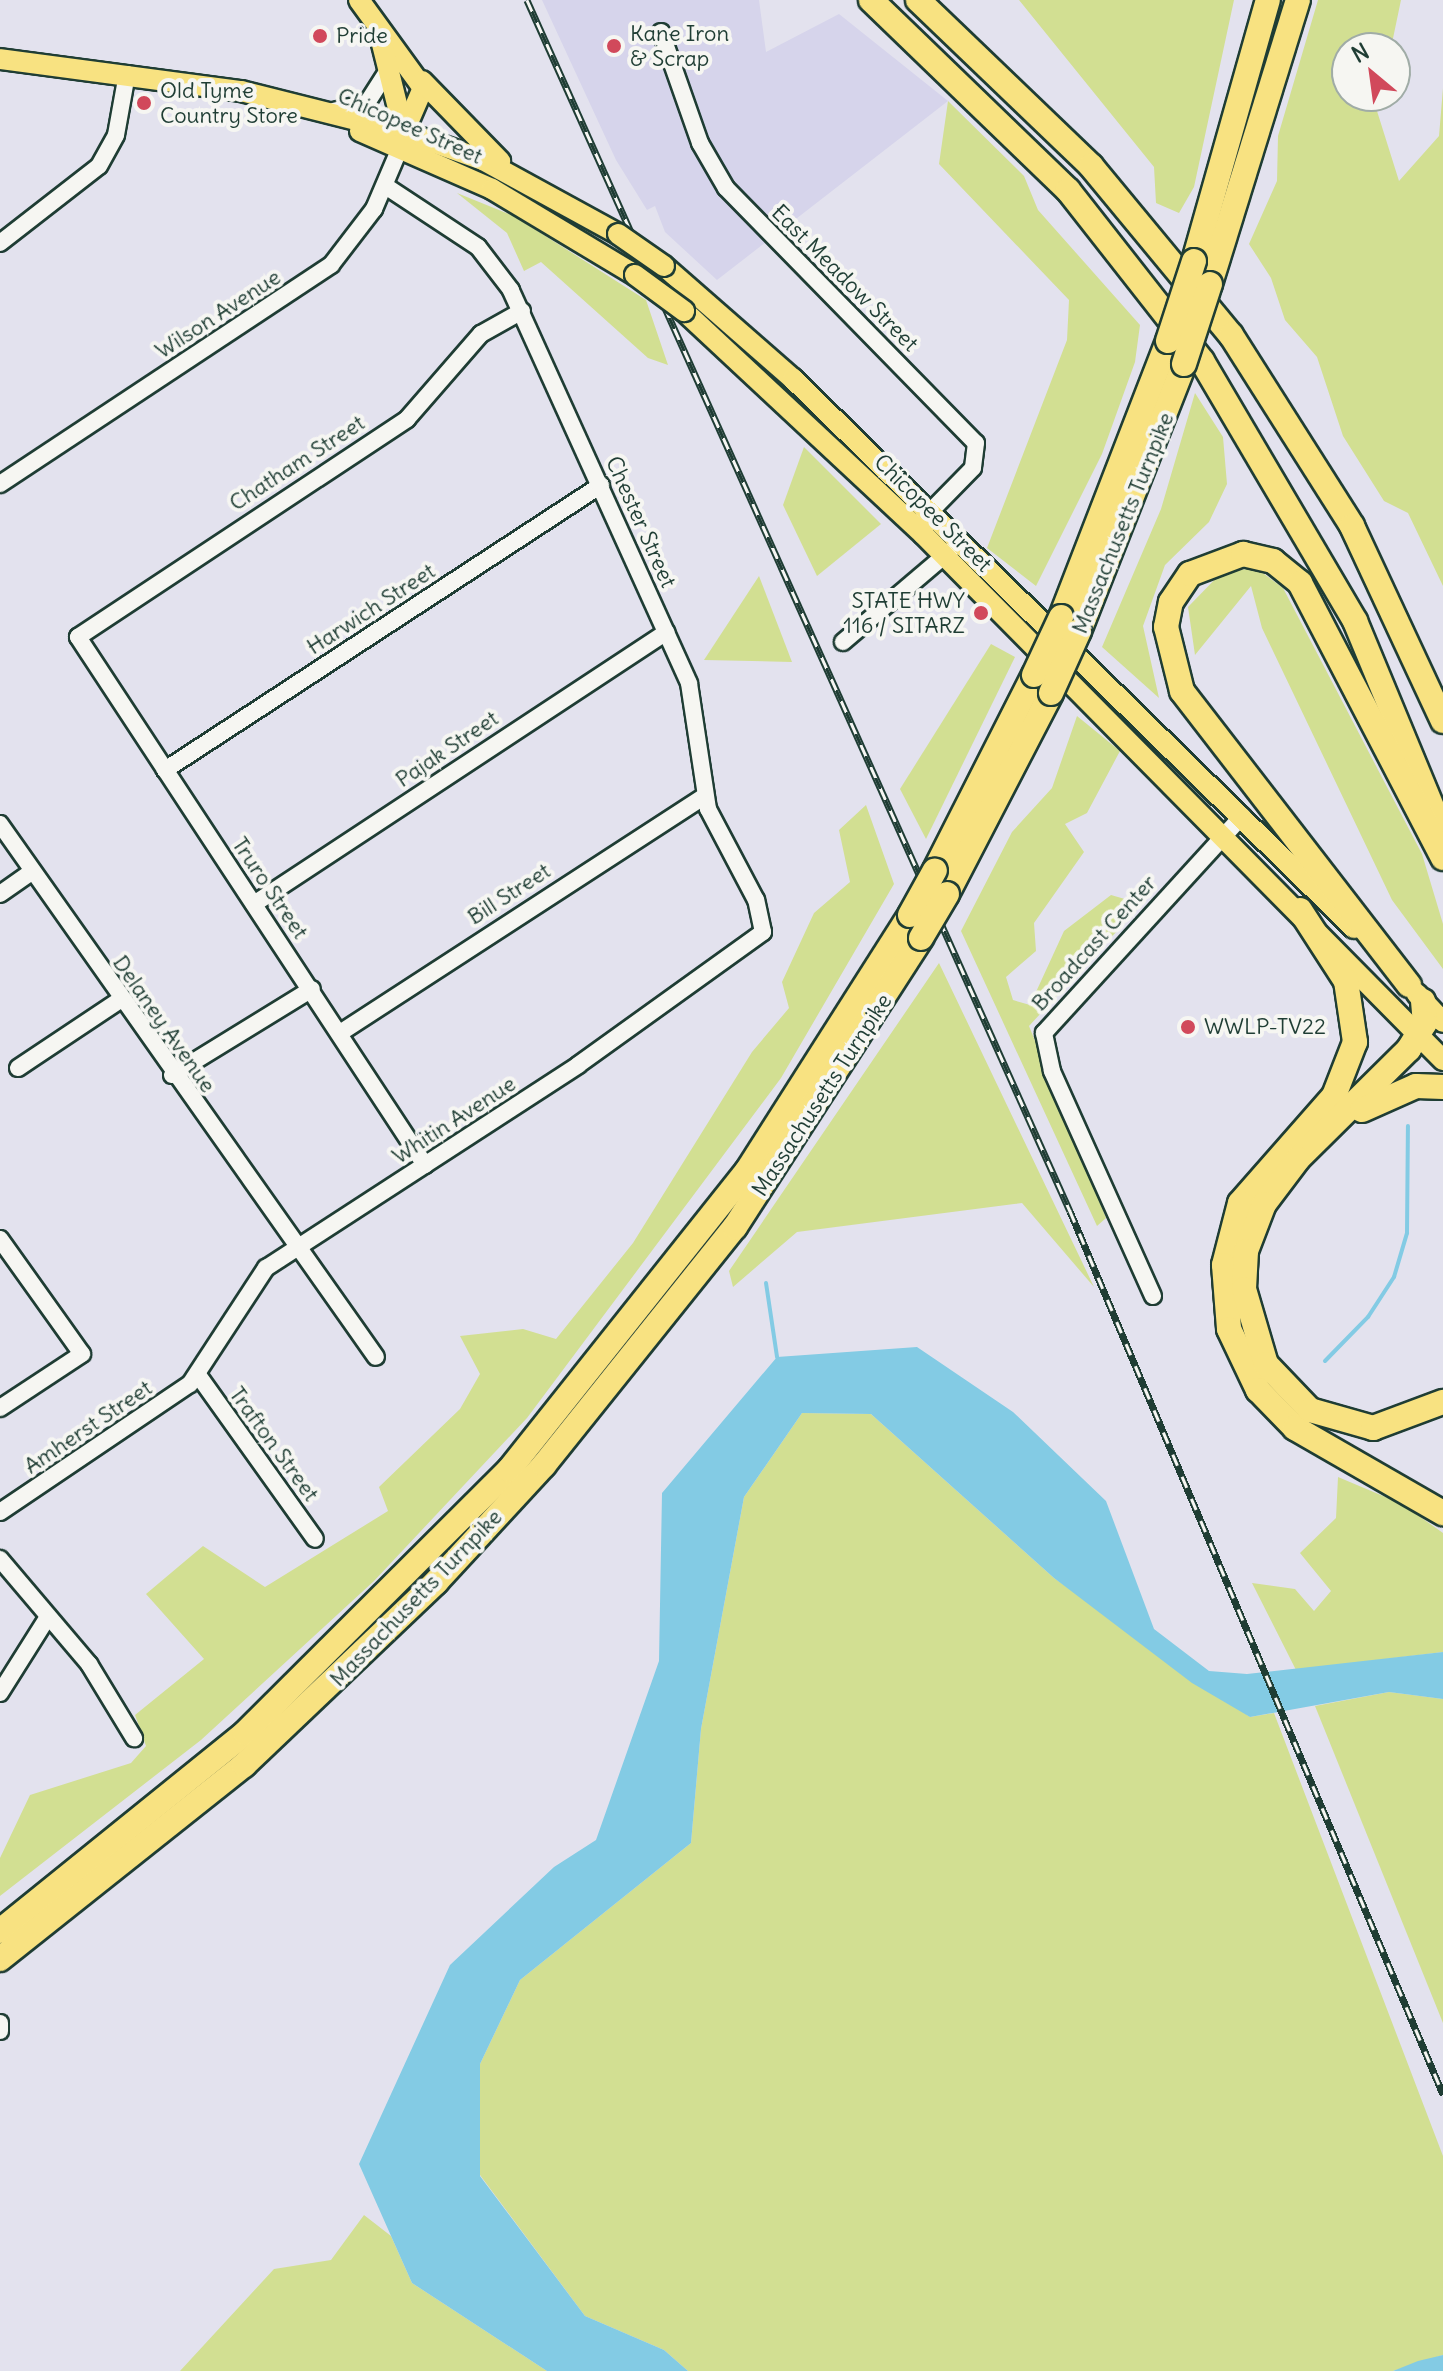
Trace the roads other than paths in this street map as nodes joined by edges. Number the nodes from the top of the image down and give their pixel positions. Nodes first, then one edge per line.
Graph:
1 (359, 0) edge
2 (871, 0) edge
3 (918, 0) edge
4 (1268, 0) edge
5 (1298, 0) edge
6 (374, 22) junction
7 (661, 32) dead end
8 (0, 59) edge
9 (390, 65) junction
10 (127, 74) junction
11 (417, 76) junction
12 (309, 107) junction
13 (403, 141) junction
14 (529, 183) junction
15 (387, 187) junction
16 (0, 243) edge
17 (522, 311) junction
18 (0, 484) edge
19 (601, 485) junction
20 (922, 519) junction
21 (960, 542) junction
22 (1367, 555) junction
23 (943, 558) junction
24 (1070, 624) junction
25 (666, 632) junction
26 (78, 637) joint
27 (843, 642) dead end
28 (1443, 688) edge
29 (1443, 721) edge
30 (165, 770) junction
31 (705, 796) junction
32 (1242, 816) junction
33 (0, 824) edge
34 (1443, 833) edge
35 (1225, 834) junction
36 (1443, 858) edge
37 (32, 872) junction
38 (0, 894) edge
39 (254, 904) junction
40 (1300, 910) junction
41 (763, 930) joint
42 (312, 989) junction
43 (1416, 993) junction
44 (120, 1000) junction
45 (1443, 1022) edge
46 (340, 1033) junction
47 (1419, 1035) junction
48 (1443, 1060) edge
49 (18, 1068) dead end
50 (172, 1075) junction
51 (1443, 1087) edge
52 (1337, 1127) junction
53 (425, 1165) junction
54 (0, 1239) edge
55 (294, 1249) junction
56 (1153, 1296) dead end
57 (376, 1357) dead end
58 (198, 1375) junction
59 (1443, 1402) edge
60 (0, 1408) edge
61 (0, 1512) edge
62 (1443, 1513) edge
63 (315, 1539) dead end
64 (0, 1559) edge
65 (46, 1620) junction
66 (0, 1693) edge
67 (134, 1738) dead end
68 (0, 1931) edge
69 (0, 1959) edge
70 (0, 2024) edge
71 (0, 2031) edge

1 - 6 main road
2 - 34 highway
3 - 22 highway
4 - 24 highway, Massachusetts Turnpike, bridge
5 - 24 highway, Massachusetts Turnpike, bridge
6 - 9 main road
6 - 11 main road
7 - 20 street, East Meadow Street
8 - 10 main road, Chicopee Street
9 - 12 street
9 - 13 main road
10 - 12 main road, Chicopee Street
10 - 16 street
11 - 13 main road
11 - 14 main road
12 - 13 main road, Chicopee Street
13 - 14 main road, Chicopee Street
13 - 15 street, Wilson Avenue
13 - 20 main road, Chicopee Street, bridge
14 - 20 main road, Chicopee Street, bridge
15 - 17 street, Chester Street
15 - 18 street, Wilson Avenue
17 - 19 street, Chester Street
17 - 26 street, Chatham Street
19 - 25 street, Chester Street
19 - 30 street, Harwich Street
20 - 21 main road, Chicopee Street
20 - 23 main road, Chicopee Street
21 - 23 street
21 - 32 main road, Chicopee Street
22 - 28 highway
22 - 29 highway
23 - 27 street
23 - 35 main road, Chicopee Street
24 - 68 highway, Massachusetts Turnpike, bridge
24 - 69 highway, Massachusetts Turnpike, bridge
25 - 31 street, Chester Street
25 - 39 street, Pajak Street
26 - 30 street, Truro Street
30 - 39 street, Truro Street
31 - 41 street, Chester Street
31 - 46 street, Bill Street
32 - 35 street, Broadcast Center
32 - 43 main road, Chicopee Street
33 - 37 street, Delaney Avenue
35 - 40 main road, Chicopee Street
35 - 56 street, Broadcast Center
36 - 43 highway
37 - 38 street
37 - 44 street, Delaney Avenue
39 - 42 street, Truro Street
40 - 47 main road, Chicopee Street
40 - 62 highway
41 - 53 street, Whitin Avenue
42 - 46 street, Truro Street
42 - 50 street
43 - 45 main road, Chicopee Street
43 - 47 highway
44 - 49 street
44 - 50 street, Delaney Avenue
46 - 53 street, Truro Street
47 - 48 main road, Chicopee Street
47 - 52 highway
50 - 55 street, Delaney Avenue
51 - 52 highway
52 - 59 highway
53 - 55 street, Whitin Avenue
54 - 60 street
55 - 57 street, Delaney Avenue
55 - 58 street, Whitin Avenue
58 - 61 street, Amherst Street
58 - 63 street, Trafton Street
64 - 65 street
65 - 66 street
65 - 67 street
70 - 71 street

